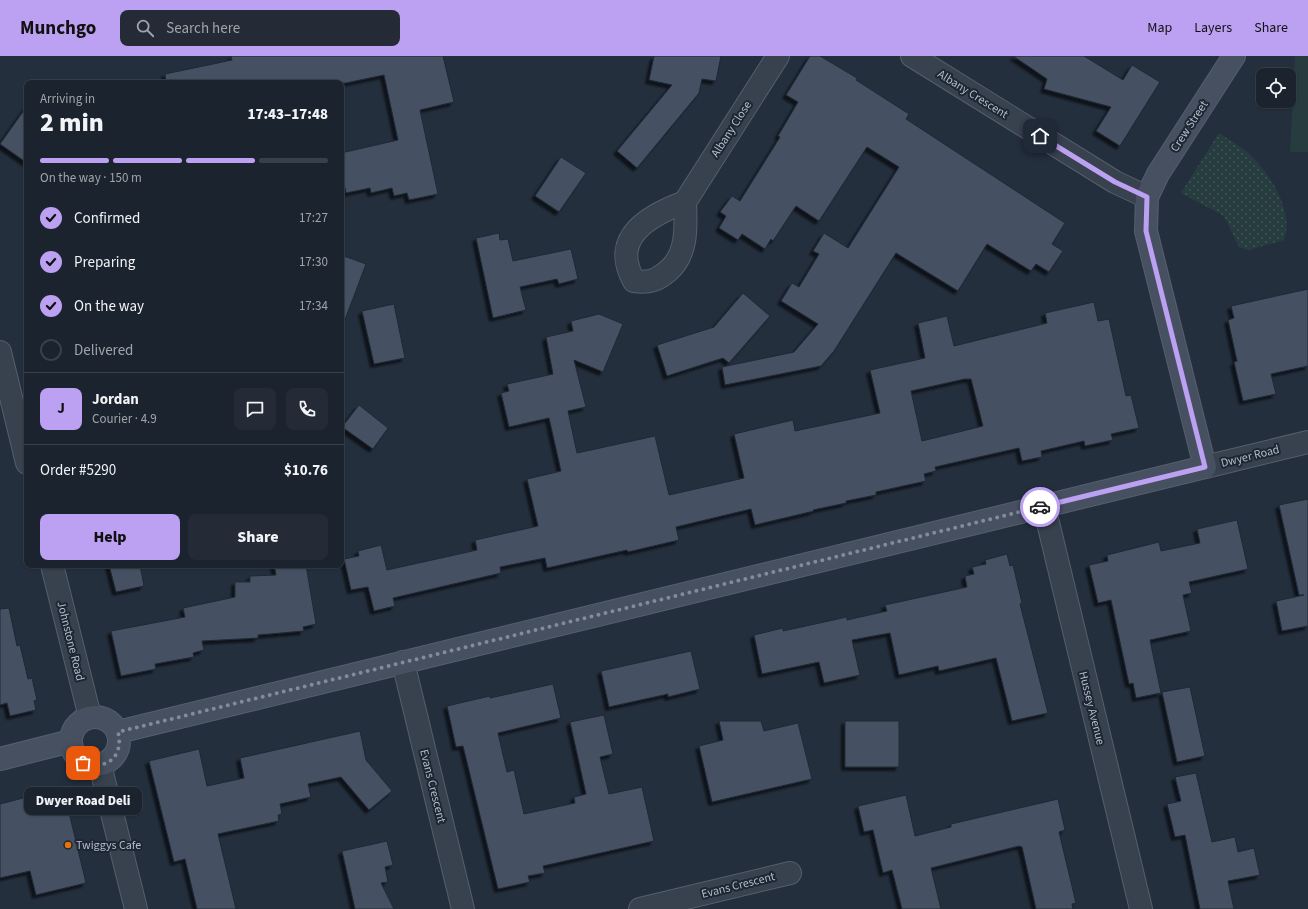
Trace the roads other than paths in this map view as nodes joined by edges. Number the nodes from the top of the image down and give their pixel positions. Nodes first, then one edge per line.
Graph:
1 (778, 56) edge
2 (912, 56) edge
3 (1234, 56) edge
4 (1147, 197) junction
5 (685, 202) dead end
6 (0, 352) edge
7 (15, 425) edge
8 (1308, 442) edge
9 (24, 454) edge
10 (1205, 467) junction
11 (1044, 506) junction
12 (53, 568) edge
13 (403, 662) junction
14 (90, 717) junction
15 (118, 732) junction
16 (71, 741) junction
17 (0, 759) edge
18 (100, 766) junction
19 (790, 873) dead end
20 (136, 909) edge
21 (463, 909) edge
22 (640, 909) edge
23 (1141, 909) edge

1 - 5 street, Albany Close
2 - 4 street, Albany Crescent
3 - 4 street, Crew Street
4 - 10 street
6 - 7 street
7 - 9 street
8 - 10 street, Dwyer Road
10 - 11 street, Dwyer Road
11 - 13 street, Dwyer Road
11 - 23 street, Hussey Avenue
12 - 14 street, Johnstone Road
13 - 15 street, Dwyer Road
13 - 21 street, Evans Crescent
14 - 15 street
14 - 16 street
15 - 18 street
16 - 17 street
16 - 18 street
18 - 20 street
19 - 22 street, Evans Crescent

